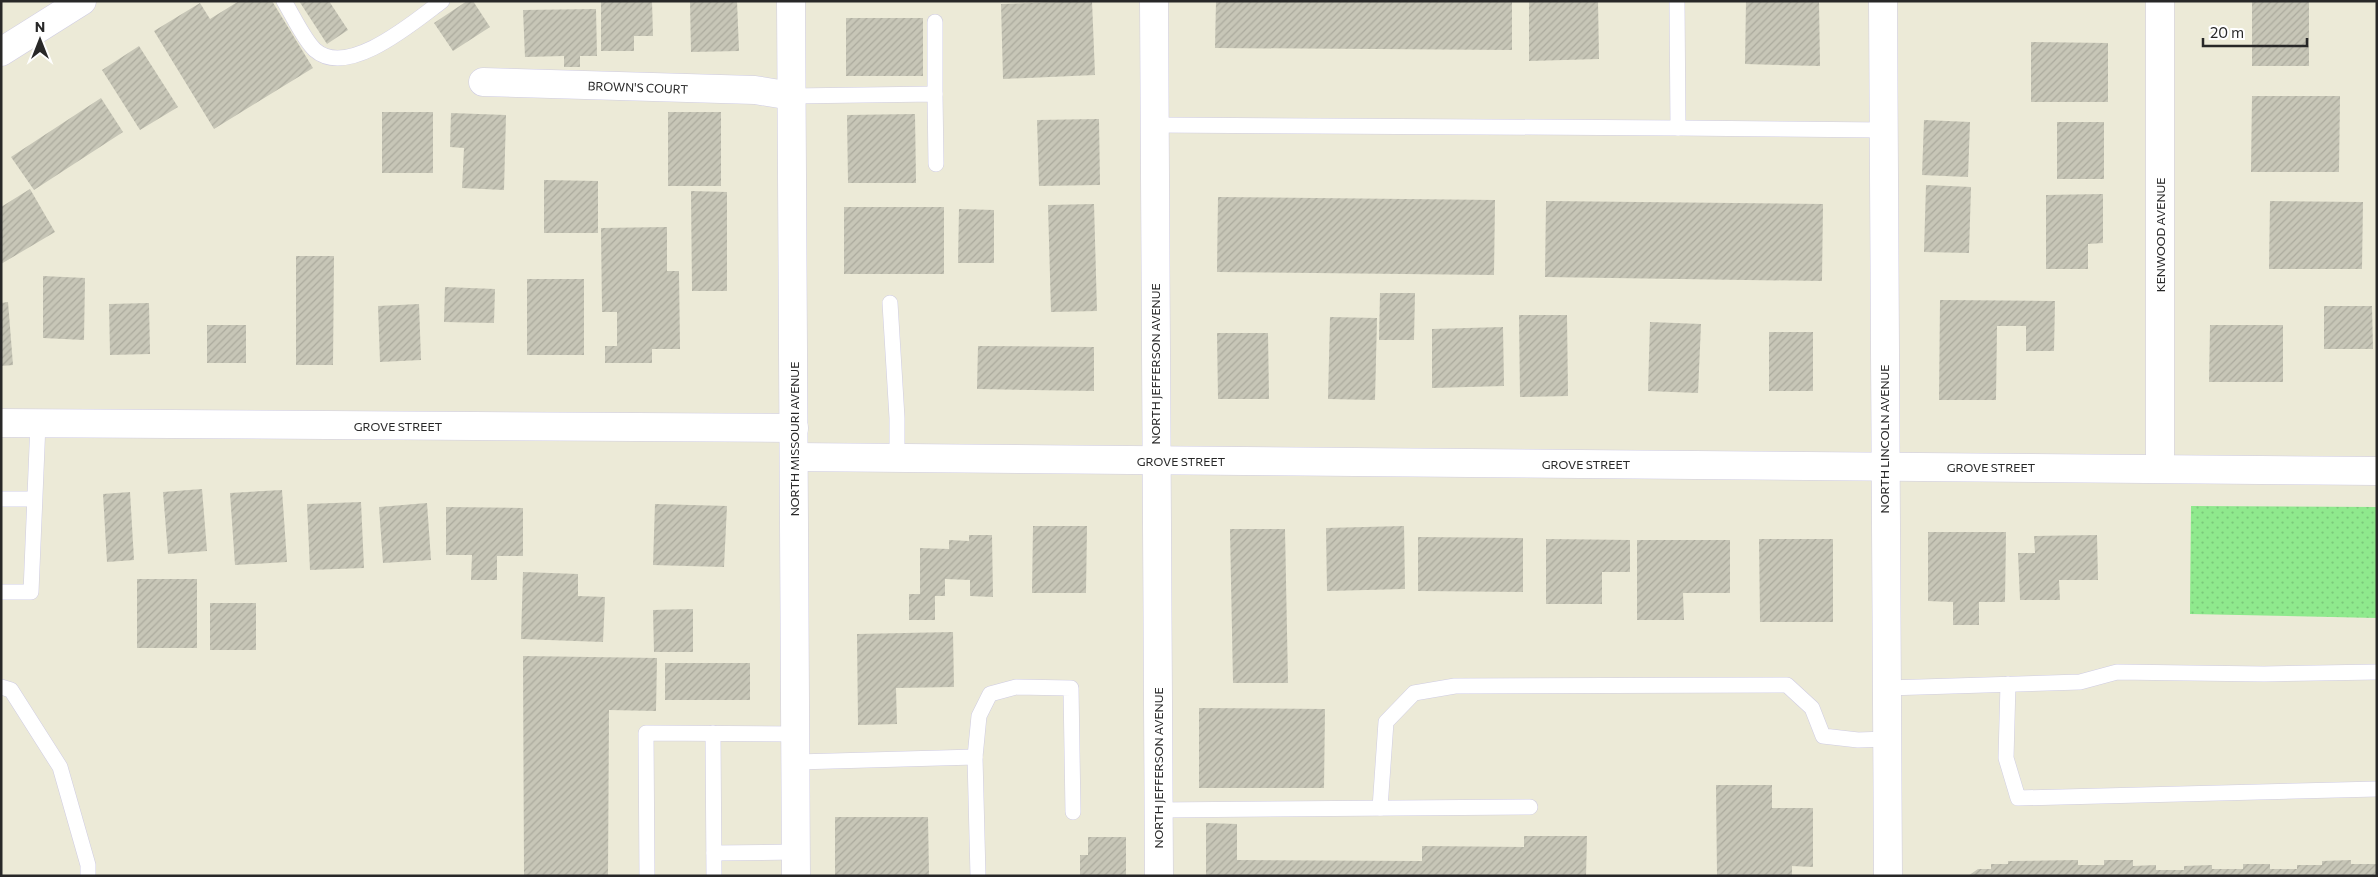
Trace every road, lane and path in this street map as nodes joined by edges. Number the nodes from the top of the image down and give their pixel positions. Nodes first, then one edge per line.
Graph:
1 (82, 1) edge
2 (284, 1) edge
3 (442, 1) edge
4 (791, 1) edge
5 (1154, 1) edge
6 (1677, 1) edge
7 (1883, 1) edge
8 (2160, 1) edge
9 (935, 22) dead end
10 (1, 52) edge
11 (483, 82) dead end
12 (935, 94) junction
13 (792, 96) junction
14 (1154, 124) junction
15 (1678, 128) junction
16 (1884, 130) junction
17 (936, 164) dead end
18 (890, 303) dead end
19 (1, 423) edge
20 (38, 423) junction
21 (794, 428) junction
22 (794, 457) junction
23 (897, 458) junction
24 (1156, 461) junction
25 (1884, 466) junction
26 (2160, 468) junction
27 (2377, 470) edge
28 (1, 499) edge
29 (33, 499) junction
30 (1, 592) edge
31 (2377, 672) edge
32 (2008, 684) junction
33 (1, 687) edge
34 (1886, 688) junction
35 (713, 734) junction
36 (796, 734) junction
37 (1887, 739) junction
38 (975, 757) junction
39 (796, 762) junction
40 (2377, 789) edge
41 (1380, 808) junction
42 (1530, 808) dead end
43 (1158, 810) junction
44 (1073, 812) dead end
45 (714, 853) junction
46 (796, 864) edge
47 (88, 876) edge
48 (647, 876) edge
49 (714, 876) edge
50 (978, 876) edge
51 (1159, 876) edge
52 (1888, 876) edge

1 - 10 street
2 - 3 lane
4 - 13 street, NORTH MISSOURI AVENUE
5 - 14 street, NORTH JEFFERSON AVENUE
6 - 15 lane
7 - 16 street, NORTH LINCOLN AVENUE
8 - 26 street, KENWOOD AVENUE
9 - 12 lane
11 - 13 street, BROWN'S COURT
12 - 13 lane
12 - 17 lane
13 - 21 street, NORTH MISSOURI AVENUE
14 - 15 lane
14 - 24 street, NORTH JEFFERSON AVENUE
15 - 16 lane
16 - 25 street, NORTH LINCOLN AVENUE
18 - 23 lane
19 - 20 street, GROVE STREET
20 - 21 street, GROVE STREET
20 - 29 lane
21 - 22 street, NORTH MISSOURI AVENUE
22 - 23 street, GROVE STREET
22 - 36 street, NORTH MISSOURI AVENUE
23 - 24 street, GROVE STREET
24 - 25 street, GROVE STREET
24 - 43 street, NORTH JEFFERSON AVENUE
25 - 26 street, GROVE STREET
25 - 34 street, NORTH LINCOLN AVENUE
26 - 27 street, GROVE STREET
28 - 29 lane
29 - 30 lane
31 - 32 lane
32 - 34 lane
32 - 40 lane
33 - 47 lane
34 - 37 street, NORTH LINCOLN AVENUE
35 - 36 lane
35 - 45 lane
35 - 48 lane
36 - 39 street, NORTH MISSOURI AVENUE
37 - 41 lane
37 - 52 street, NORTH LINCOLN AVENUE
38 - 39 lane
38 - 44 lane
38 - 50 lane
39 - 46 street, NORTH MISSOURI AVENUE
41 - 42 lane
41 - 43 lane
43 - 51 street, NORTH JEFFERSON AVENUE
45 - 46 lane
45 - 49 lane

